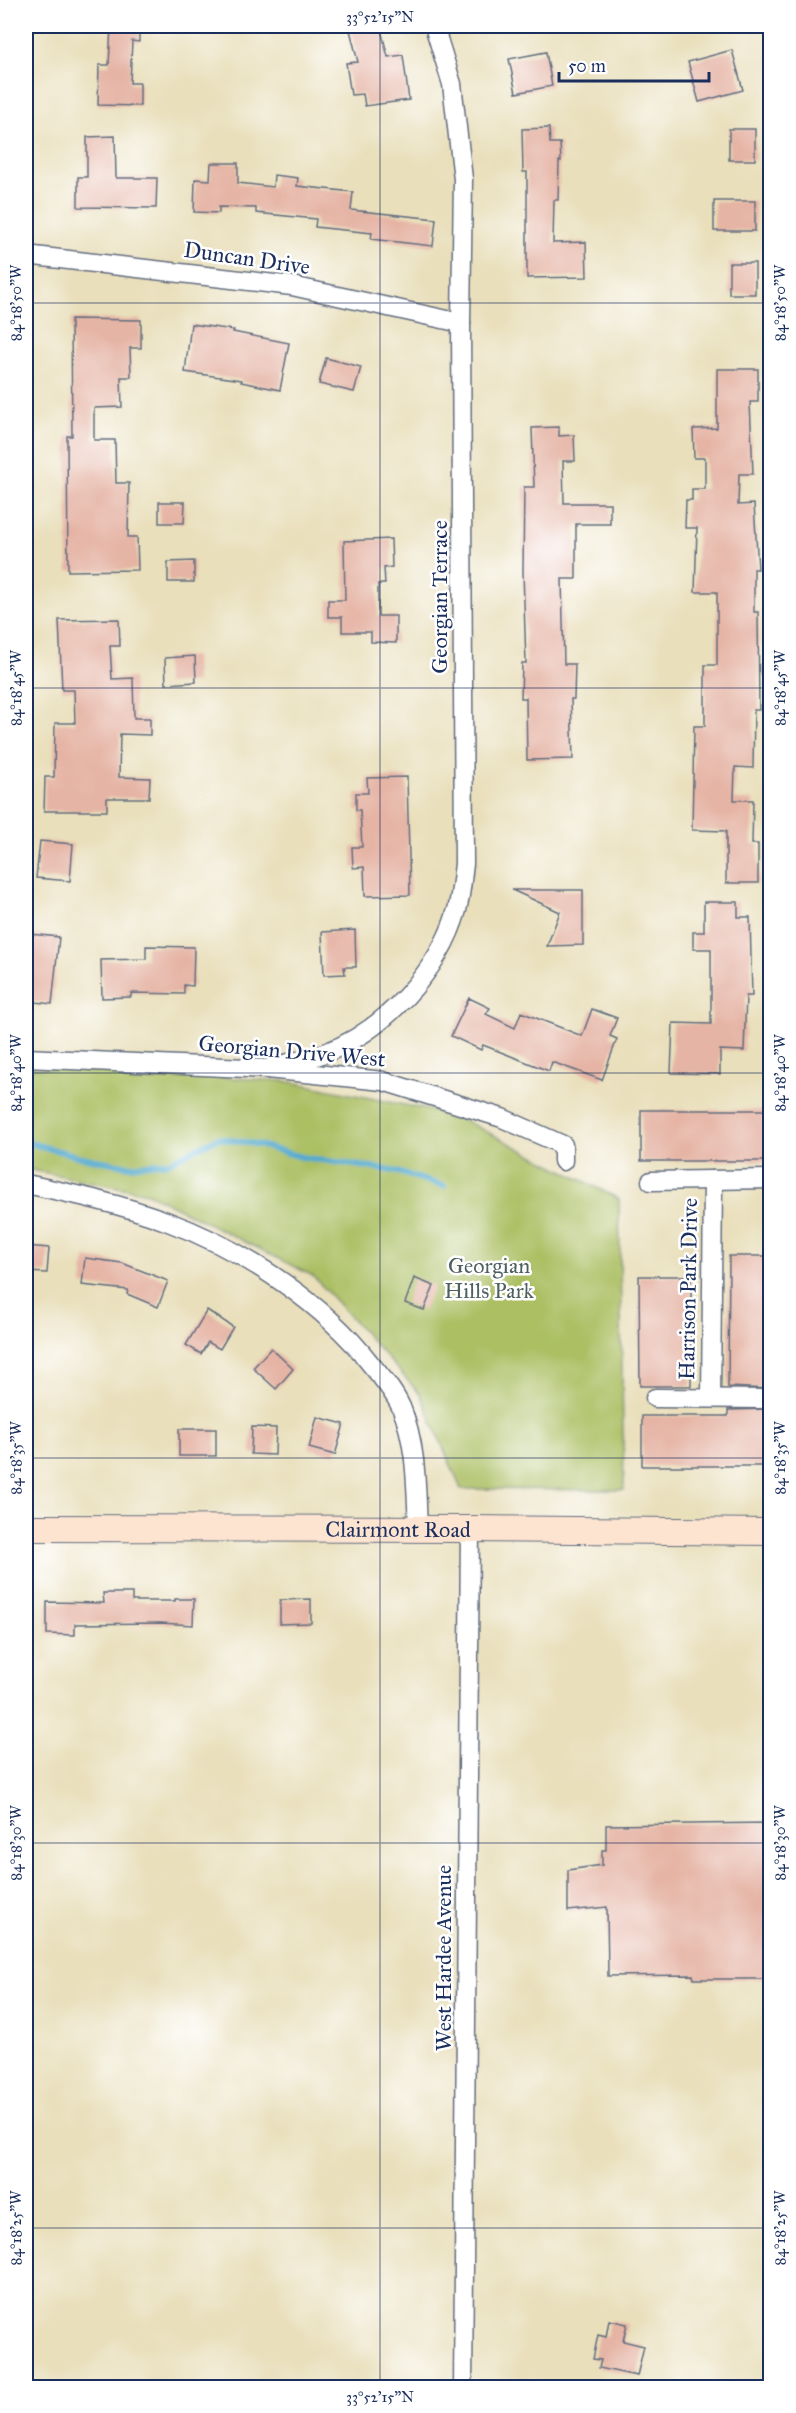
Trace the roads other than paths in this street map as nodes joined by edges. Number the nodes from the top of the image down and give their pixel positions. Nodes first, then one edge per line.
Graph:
1 (434, 26) edge
2 (26, 255) edge
3 (460, 322) junction
4 (26, 1058) edge
5 (267, 1069) junction
6 (563, 1161) dead end
7 (771, 1179) edge
8 (713, 1180) junction
9 (651, 1181) dead end
10 (26, 1184) edge
11 (655, 1398) dead end
12 (711, 1398) junction
13 (765, 1399) dead end
14 (26, 1528) edge
15 (418, 1528) junction
16 (470, 1528) junction
17 (771, 1532) edge
18 (464, 2388) edge

1 - 3 street, Georgian Terrace
2 - 3 street, Duncan Drive
3 - 5 street, Georgian Terrace
4 - 5 street, Georgian Drive West
5 - 6 street, Georgian Drive West
7 - 8 street, Harrison Park Drive
8 - 9 street, Harrison Park Drive
8 - 12 street, Harrison Park Drive
10 - 15 street
11 - 12 street, Harrison Park Drive
12 - 13 street, Harrison Park Drive
14 - 15 main road, Clairmont Road
15 - 16 main road, Clairmont Road
16 - 17 main road, Clairmont Road
16 - 18 street, West Hardee Avenue

